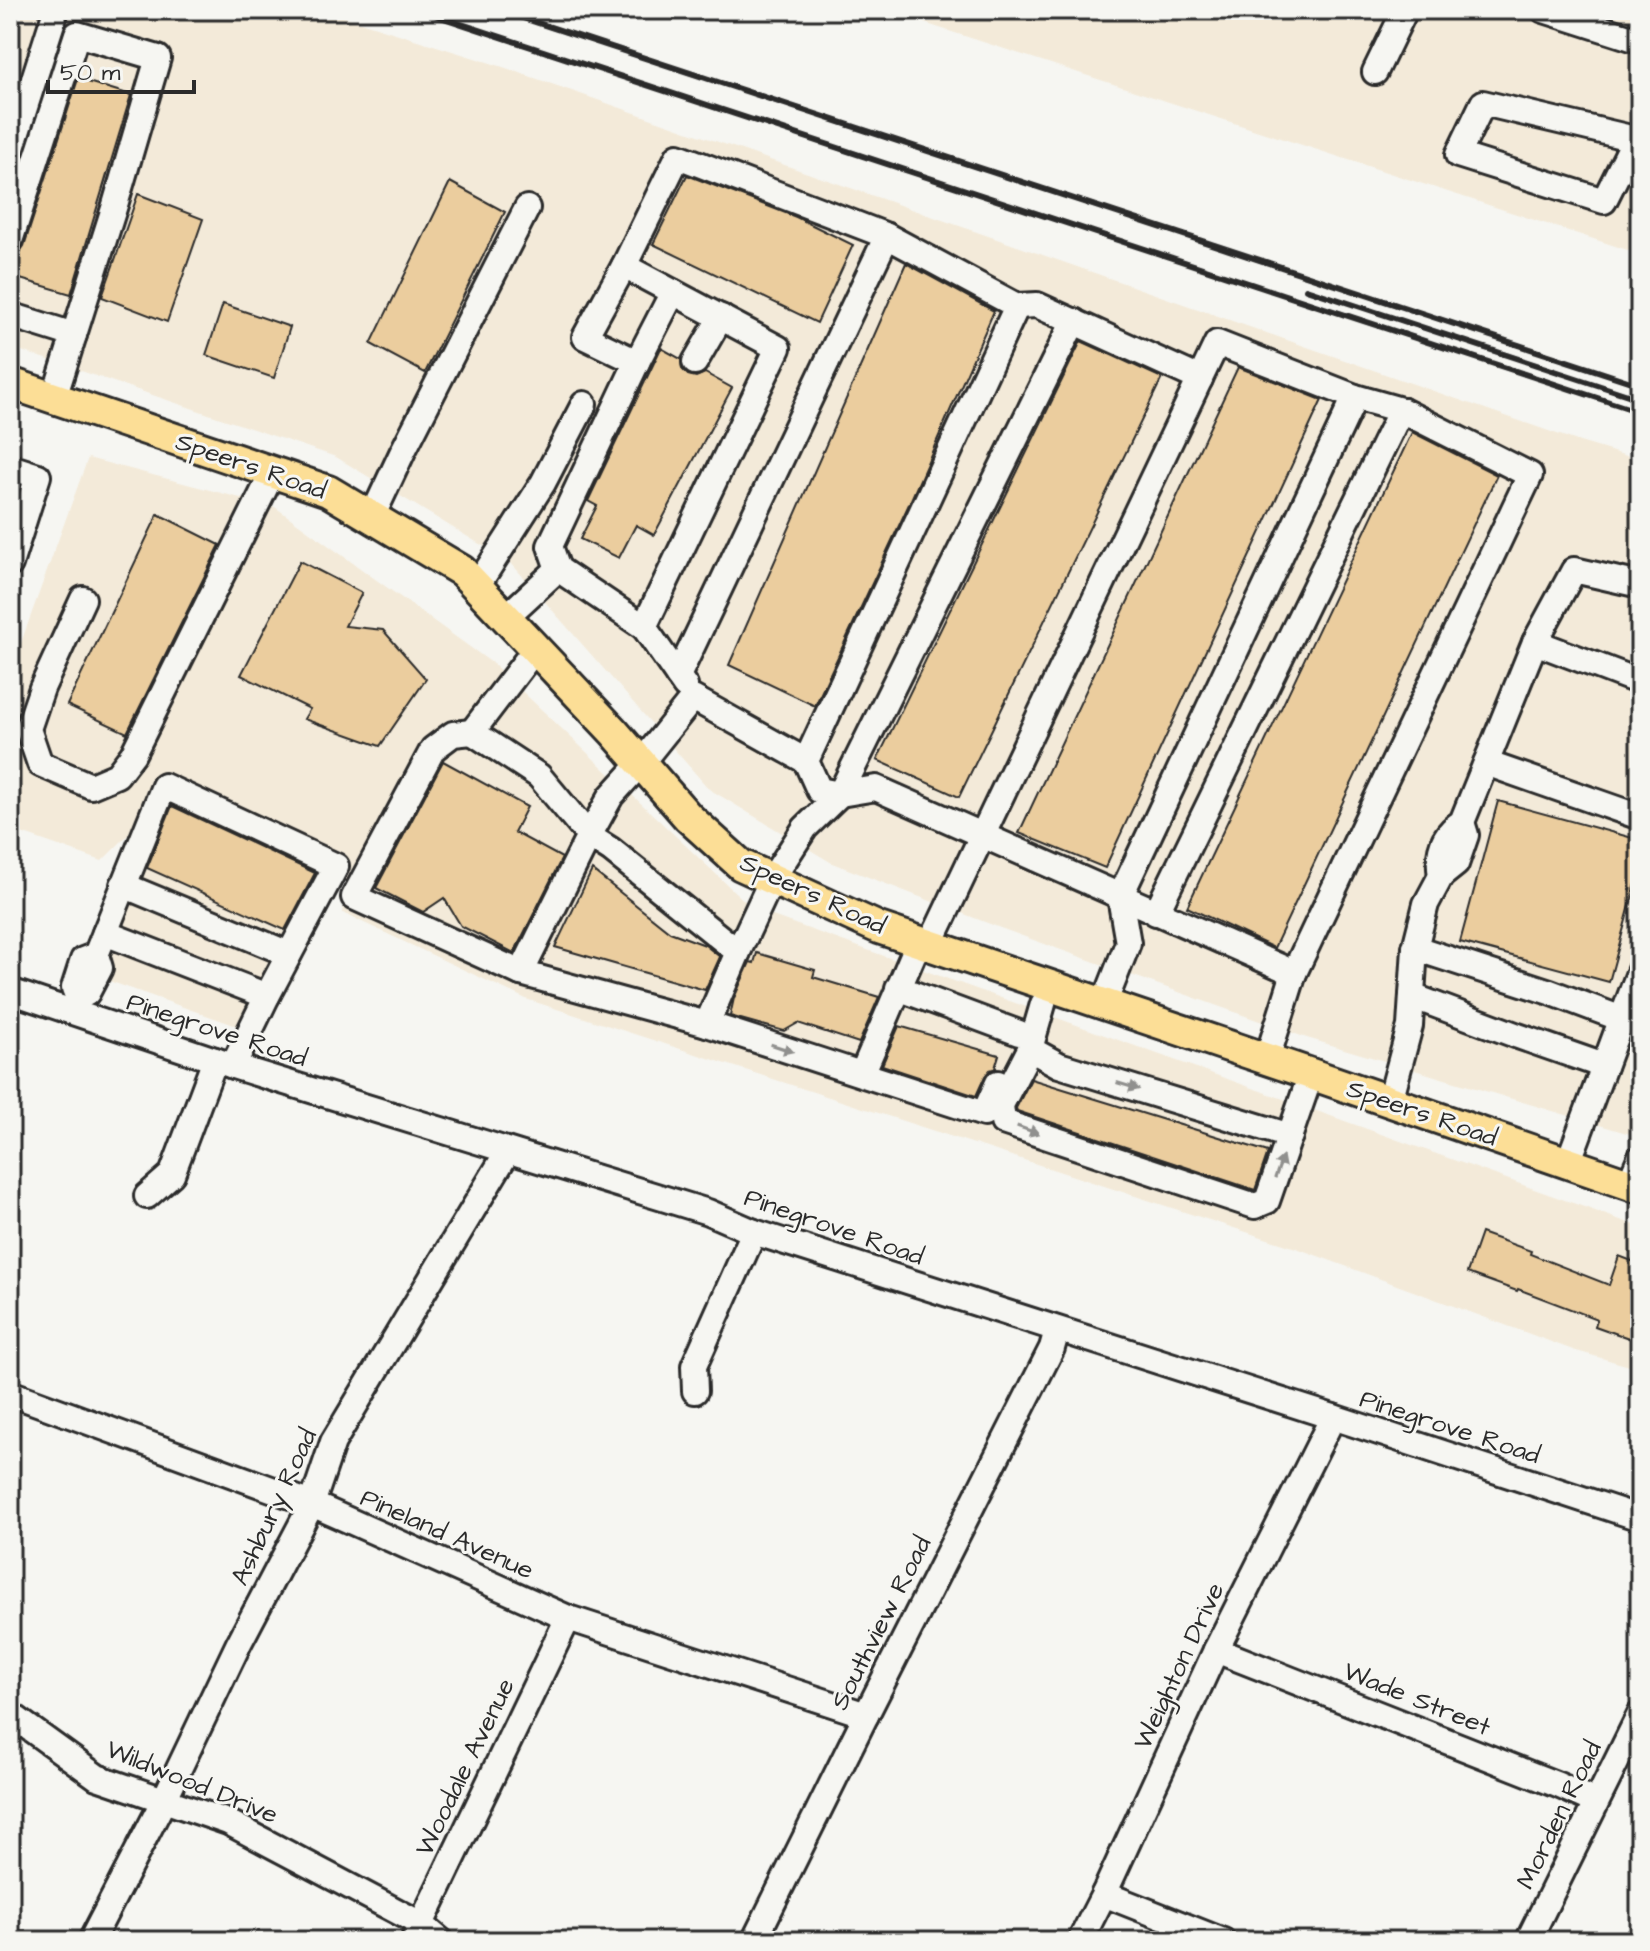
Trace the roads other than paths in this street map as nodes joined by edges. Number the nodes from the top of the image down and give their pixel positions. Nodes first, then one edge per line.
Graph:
1 (56, 10) edge
2 (1405, 10) edge
3 (1544, 10) edge
4 (1639, 41) edge
5 (1375, 72) dead end
6 (1638, 139) edge
7 (10, 154) edge
8 (527, 208) dead end
9 (887, 236) junction
10 (10, 241) edge
11 (624, 266) junction
12 (673, 292) junction
13 (1017, 306) junction
14 (10, 315) edge
15 (721, 317) junction
16 (1074, 321) junction
17 (74, 335) junction
18 (637, 362) junction
19 (695, 362) dead end
20 (1200, 379) junction
21 (10, 383) edge
22 (1355, 397) junction
23 (54, 398) junction
24 (584, 404) dead end
25 (1401, 410) junction
26 (10, 467) edge
27 (273, 472) junction
28 (372, 517) junction
29 (10, 564) edge
30 (558, 569) junction
31 (1640, 585) edge
32 (477, 586) junction
33 (83, 599) dead end
34 (506, 617) junction
35 (644, 627) junction
36 (1535, 642) junction
37 (536, 648) junction
38 (678, 676) junction
39 (1640, 682) edge
40 (693, 698) junction
41 (472, 732) junction
42 (806, 761) junction
43 (641, 763) junction
44 (1486, 763) junction
45 (840, 794) junction
46 (1640, 817) edge
47 (589, 836) junction
48 (982, 836) junction
49 (772, 879) junction
50 (123, 885) junction
51 (1120, 897) junction
52 (1156, 913) junction
53 (924, 943) junction
54 (100, 944) junction
55 (1415, 948) junction
56 (738, 952) junction
57 (289, 954) junction
58 (1640, 970) edge
59 (521, 973) junction
60 (1294, 973) junction
61 (898, 988) junction
62 (10, 991) edge
63 (1046, 995) junction
64 (267, 996) junction
65 (1412, 996) junction
66 (1104, 1004) junction
67 (75, 1005) junction
68 (1622, 1019) junction
69 (707, 1024) junction
70 (1024, 1041) junction
71 (1267, 1059) junction
72 (224, 1063) junction
73 (1604, 1066) junction
74 (862, 1074) junction
75 (1311, 1074) junction
76 (1390, 1101) junction
77 (1290, 1136) junction
78 (508, 1151) junction
79 (1568, 1163) junction
80 (1636, 1177) edge
81 (147, 1196) dead end
82 (754, 1232) junction
83 (1057, 1330) junction
84 (695, 1391) dead end
85 (10, 1393) edge
86 (1333, 1417) junction
87 (312, 1504) junction
88 (1640, 1518) edge
89 (568, 1618) junction
90 (1216, 1650) junction
91 (10, 1714) edge
92 (1640, 1714) edge
93 (866, 1715) junction
94 (164, 1800) junction
95 (1596, 1802) junction
96 (1104, 1894) junction
97 (417, 1932) edge
98 (91, 1941) edge
99 (441, 1941) edge
100 (754, 1941) edge
101 (1080, 1941) edge
102 (1223, 1941) edge
103 (1528, 1941) edge

1 - 7 street
2 - 5 street
3 - 4 street
6 - 6 street
8 - 28 street
9 - 11 street
9 - 13 street
9 - 38 street
10 - 17 street
11 - 12 street
11 - 18 street
12 - 15 street
12 - 18 street
13 - 16 street
13 - 42 street
14 - 17 street
15 - 19 street
15 - 35 street
16 - 20 street
16 - 45 street
17 - 23 street
18 - 30 street
20 - 22 street
20 - 48 street
21 - 23 main road, Speers Road
22 - 25 street
22 - 51 street
23 - 27 main road, Speers Road
24 - 32 street
25 - 52 street
25 - 60 street
26 - 29 street
27 - 28 main road, Speers Road
27 - 33 street
28 - 32 main road, Speers Road
30 - 34 street
30 - 35 street
31 - 36 street
32 - 34 main road, Speers Road
34 - 37 main road, Speers Road
35 - 38 street
36 - 39 street
36 - 44 street
37 - 41 street
37 - 43 main road, Speers Road
38 - 40 street
40 - 42 street
40 - 43 street
41 - 47 street
41 - 59 street
42 - 45 street
43 - 47 street
43 - 49 main road, Speers Road
44 - 46 street
44 - 55 street
45 - 48 street
45 - 49 street
47 - 56 street
47 - 59 street
48 - 51 street
48 - 53 street
49 - 53 main road, Speers Road
49 - 56 street
50 - 54 street
50 - 57 street
50 - 57 street
51 - 52 street
51 - 66 street
52 - 60 street
53 - 61 street
53 - 63 main road, Speers Road
54 - 64 street
54 - 67 street
55 - 65 street
55 - 68 street
56 - 69 street
57 - 64 street
58 - 68 street
59 - 69 street
60 - 71 street
61 - 70 street
61 - 74 street
62 - 67 street, Pinegrove Road
63 - 66 main road, Speers Road
63 - 70 street
64 - 72 street
65 - 73 street
65 - 76 street
66 - 71 main road, Speers Road
67 - 72 street, Pinegrove Road
68 - 73 street
69 -> 74 street
70 - 74 street
70 -> 77 street
70 -> 77 street
71 - 75 main road, Speers Road
72 - 78 street, Pinegrove Road
72 - 81 street
73 - 79 street
75 - 76 main road, Speers Road
75 - 77 street
76 - 79 main road, Speers Road
78 - 82 street, Pinegrove Road
78 - 87 street, Ashbury Road
79 - 80 main road, Speers Road
82 - 83 street, Pinegrove Road
82 - 84 street
83 - 86 street, Pinegrove Road
83 - 93 street, Southview Road
85 - 87 street, Pineland Avenue
86 - 88 street, Pinegrove Road
86 - 90 street, Weighton Drive
87 - 89 street, Pineland Avenue
87 - 94 street, Ashbury Road
89 - 93 street, Pineland Avenue
89 - 97 street, Woodale Avenue
90 - 95 street, Wade Street
90 - 96 street, Weighton Drive
91 - 94 street, Wildwood Drive
92 - 95 street, Morden Road
93 - 100 street, Southview Road
94 - 97 street, Wildwood Drive
94 - 98 street, Ashbury Road
95 - 103 street, Morden Road
96 - 101 street, Weighton Drive
96 - 102 street
97 - 99 street, Wildwood Drive

